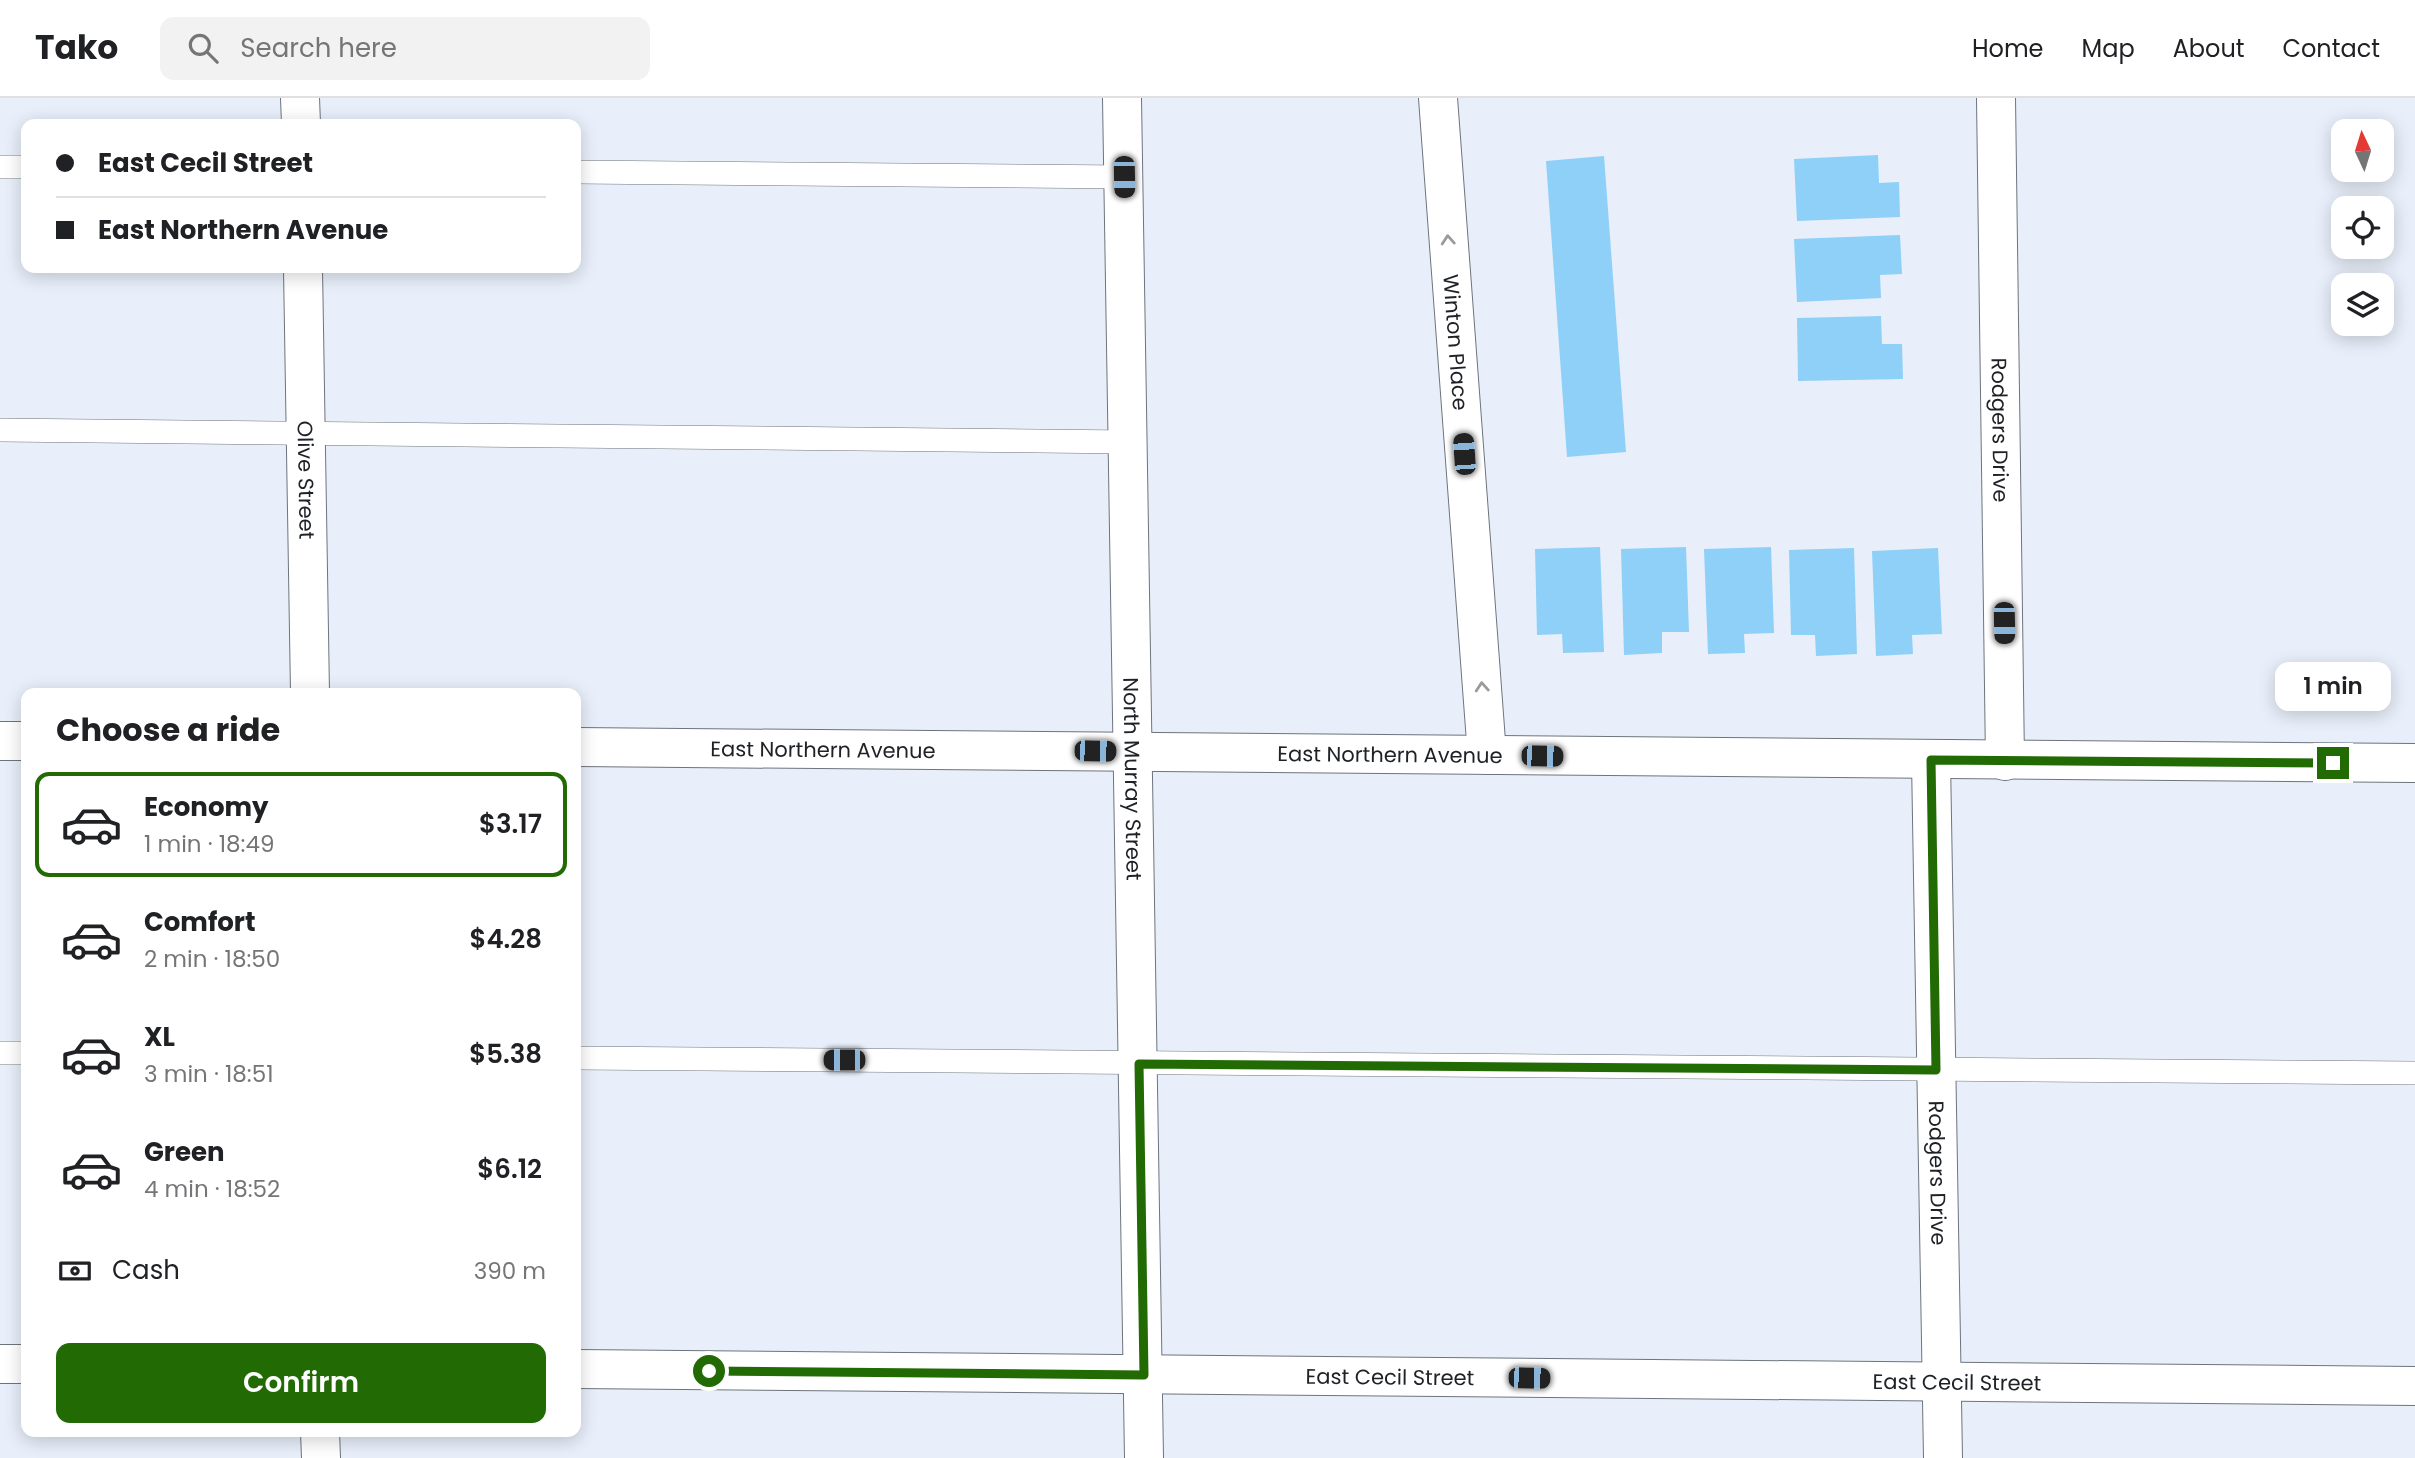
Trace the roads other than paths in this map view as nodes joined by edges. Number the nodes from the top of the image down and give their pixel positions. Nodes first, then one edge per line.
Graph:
1 (300, 98) edge
2 (1122, 98) edge
3 (1438, 98) edge
4 (1996, 98) edge
5 (301, 119) edge
6 (0, 167) edge
7 (21, 167) edge
8 (581, 172) edge
9 (1124, 177) junction
10 (303, 273) edge
11 (0, 430) edge
12 (306, 434) junction
13 (1129, 442) junction
14 (310, 688) edge
15 (0, 741) edge
16 (21, 741) edge
17 (581, 747) edge
18 (1134, 751) junction
19 (1487, 755) junction
20 (1931, 760) junction
21 (2006, 761) junction
22 (2415, 764) edge
23 (0, 1053) edge
24 (21, 1053) edge
25 (581, 1058) edge
26 (1139, 1064) junction
27 (1936, 1070) junction
28 (2415, 1073) edge
29 (0, 1364) edge
30 (21, 1364) edge
31 (581, 1369) edge
32 (1144, 1375) junction
33 (1941, 1382) junction
34 (2415, 1386) edge
35 (320, 1437) edge
36 (321, 1458) edge
37 (1144, 1458) edge
38 (1943, 1458) edge

1 - 5 street
2 - 9 street, North Murray Street
19 -> 3 street, Winton Place
4 - 21 street, Rodgers Drive
6 - 7 lane
8 - 9 lane
9 - 13 street, North Murray Street
10 - 12 street, Olive Street
11 - 12 lane
12 - 13 lane
12 - 14 street, Olive Street
13 - 18 street, North Murray Street
15 - 16 street
17 - 18 street, East Northern Avenue
18 - 19 street, East Northern Avenue
18 - 26 street, North Murray Street
19 - 20 street, East Northern Avenue
20 - 21 street, East Northern Avenue
20 - 27 street, Rodgers Drive
21 - 22 street, East Northern Avenue
23 - 24 lane
25 - 26 lane
26 - 27 lane
26 - 32 street, North Murray Street
27 - 28 lane
27 - 33 street, Rodgers Drive
29 - 30 street
31 - 32 street, East Cecil Street
32 - 33 street, East Cecil Street
32 - 37 street, North Murray Street
33 - 34 street, East Cecil Street
33 - 38 street, Rodgers Drive
35 - 36 street

